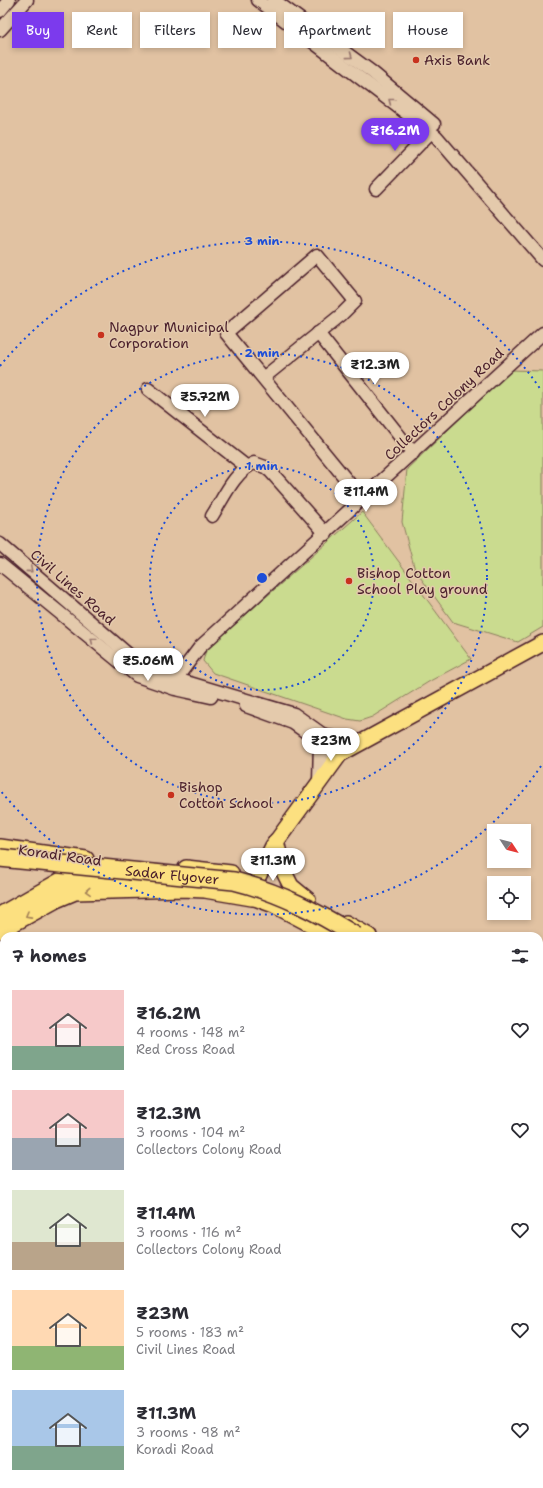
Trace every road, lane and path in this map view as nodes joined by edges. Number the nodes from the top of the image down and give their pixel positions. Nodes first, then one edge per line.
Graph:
1 (9, 0) edge
2 (27, 0) edge
3 (258, 0) edge
4 (274, 0) edge
5 (0, 11) edge
6 (284, 12) edge
7 (284, 14) edge
8 (0, 30) edge
9 (327, 48) edge
10 (336, 48) edge
11 (431, 132) junction
12 (376, 189) dead end
13 (543, 250) edge
14 (543, 260) edge
15 (318, 333) junction
16 (543, 333) edge
17 (263, 378) junction
18 (148, 389) dead end
19 (413, 453) junction
20 (247, 466) junction
21 (363, 500) junction
22 (212, 516) dead end
23 (326, 534) junction
24 (0, 544) edge
25 (0, 564) edge
26 (543, 643) edge
27 (176, 679) junction
28 (322, 739) junction
29 (362, 742) junction
30 (336, 758) junction
31 (319, 782) junction
32 (276, 841) junction
33 (0, 846) edge
34 (0, 858) edge
35 (0, 866) edge
36 (159, 866) junction
37 (258, 879) junction
38 (52, 894) junction
39 (252, 897) junction
40 (308, 900) junction
41 (0, 916) edge
42 (0, 930) edge
43 (325, 932) edge
44 (338, 932) edge
45 (349, 932) edge
46 (362, 932) edge

1 - 5 street
2 - 8 street
3 - 7 street
4 - 6 street
11 -> 9 street
10 -> 13 street
11 - 12 street
11 - 14 street
15 - 17 street
15 - 17 street
15 - 19 street
16 - 19 street, Collectors Colony Road
17 - 21 street
18 - 20 street
19 - 21 street, Collectors Colony Road
20 - 22 street
20 - 23 street
21 - 23 street, Collectors Colony Road
23 - 27 street, Collectors Colony Road
24 -> 27 street, Civil Lines Road
28 -> 25 street
26 - 29 main road
27 - 28 street, Civil Lines Road
28 - 29 street
28 - 30 street
28 - 31 street
29 - 30 main road
30 - 31 main road
31 - 32 main road
32 - 37 main road
32 - 40 main road
33 - 36 main road, Koradi Road
34 - 45 highway, Sadar Flyover, bridge
35 - 44 highway, Sadar Flyover
36 - 37 main road, Koradi Road
36 - 38 highway
37 - 39 main road
37 - 40 main road, Koradi Road
39 -> 38 highway
38 - 41 highway
38 -> 42 highway
39 - 43 main road
40 - 46 main road, Koradi Road

